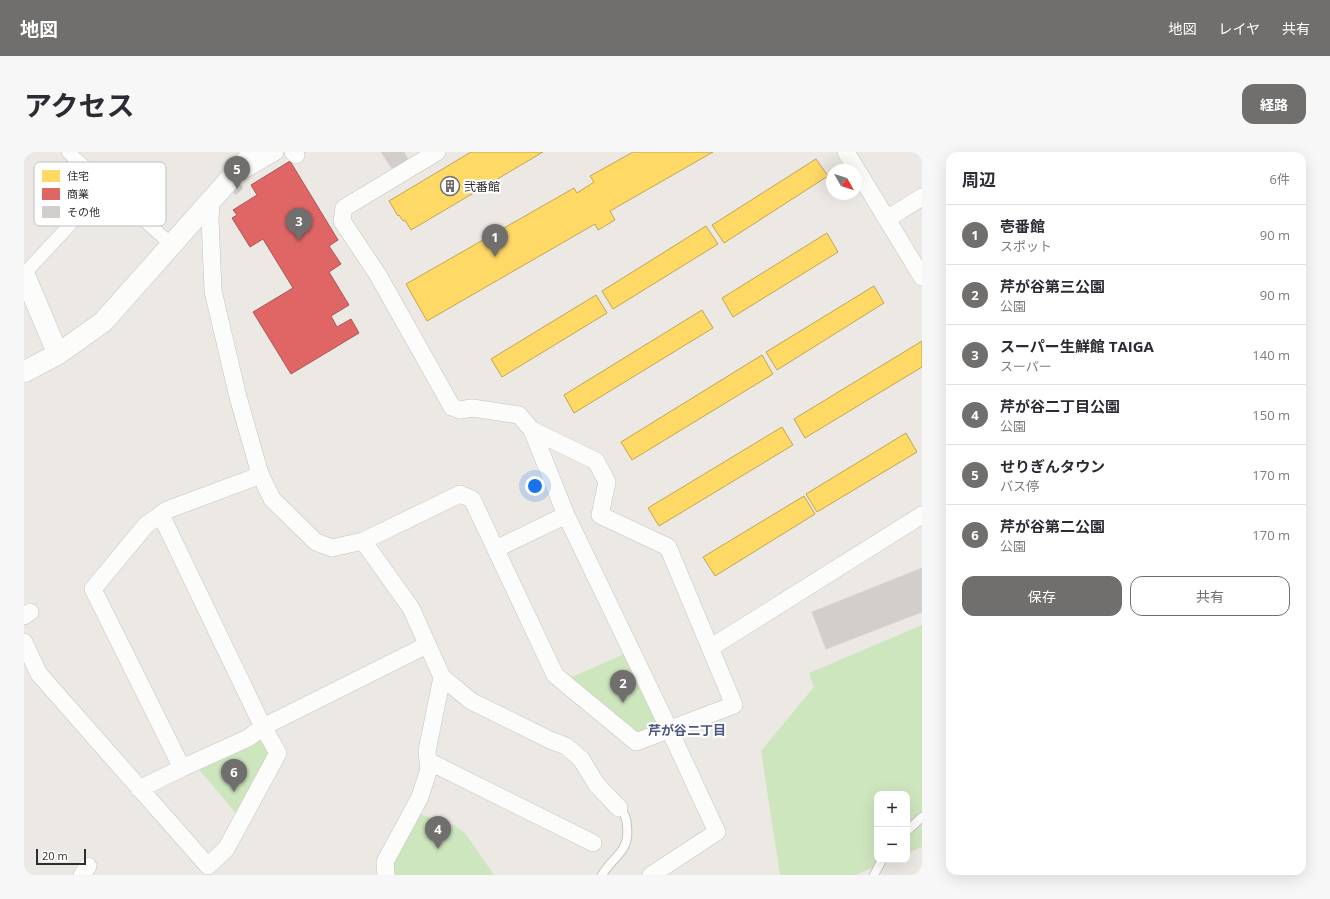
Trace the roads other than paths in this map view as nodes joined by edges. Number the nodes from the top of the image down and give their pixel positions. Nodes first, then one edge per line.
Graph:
1 (68, 152) edge
2 (254, 152) edge
3 (275, 152) edge
4 (437, 152) edge
5 (846, 152) edge
6 (79, 162) edge
7 (231, 177) junction
8 (922, 197) edge
9 (211, 201) junction
10 (887, 219) junction
11 (69, 226) edge
12 (151, 226) edge
13 (172, 245) junction
14 (24, 274) edge
15 (922, 277) edge
16 (58, 354) junction
17 (24, 372) edge
18 (532, 430) junction
19 (261, 476) junction
20 (162, 515) junction
21 (566, 515) junction
22 (922, 515) edge
23 (363, 541) junction
24 (496, 549) junction
25 (24, 642) edge
26 (427, 645) junction
27 (710, 648) junction
28 (442, 677) junction
29 (263, 727) junction
30 (669, 729) junction
31 (428, 761) junction
32 (182, 768) junction
33 (139, 789) junction
34 (619, 808) joint
35 (922, 816) edge
36 (910, 828) edge
37 (593, 843) dead end
38 (880, 863) edge
39 (386, 875) edge
40 (602, 875) edge
41 (652, 875) edge
42 (874, 875) edge

1 - 6 street
2 - 7 street
3 - 7 street
4 - 18 street
5 - 10 street
7 - 9 street
8 - 10 street
9 - 13 street
9 - 19 street
10 - 15 street
11 - 14 street
12 - 13 street
13 - 16 street
14 - 16 street
16 - 17 street
18 - 21 street
18 - 27 street
19 - 20 street
19 - 23 street
20 - 29 street
20 - 32 street
21 - 24 street
21 - 30 street
22 - 27 street
23 - 24 street
23 - 26 street
24 - 30 street
25 - 33 street
26 - 28 street
26 - 29 street
27 - 30 street
28 - 31 street
28 - 34 street
29 - 32 street
29 - 33 street
30 - 41 street
31 - 37 street
31 - 39 street
32 - 33 street
34 - 40 lane
35 - 36 lane
38 - 42 lane

